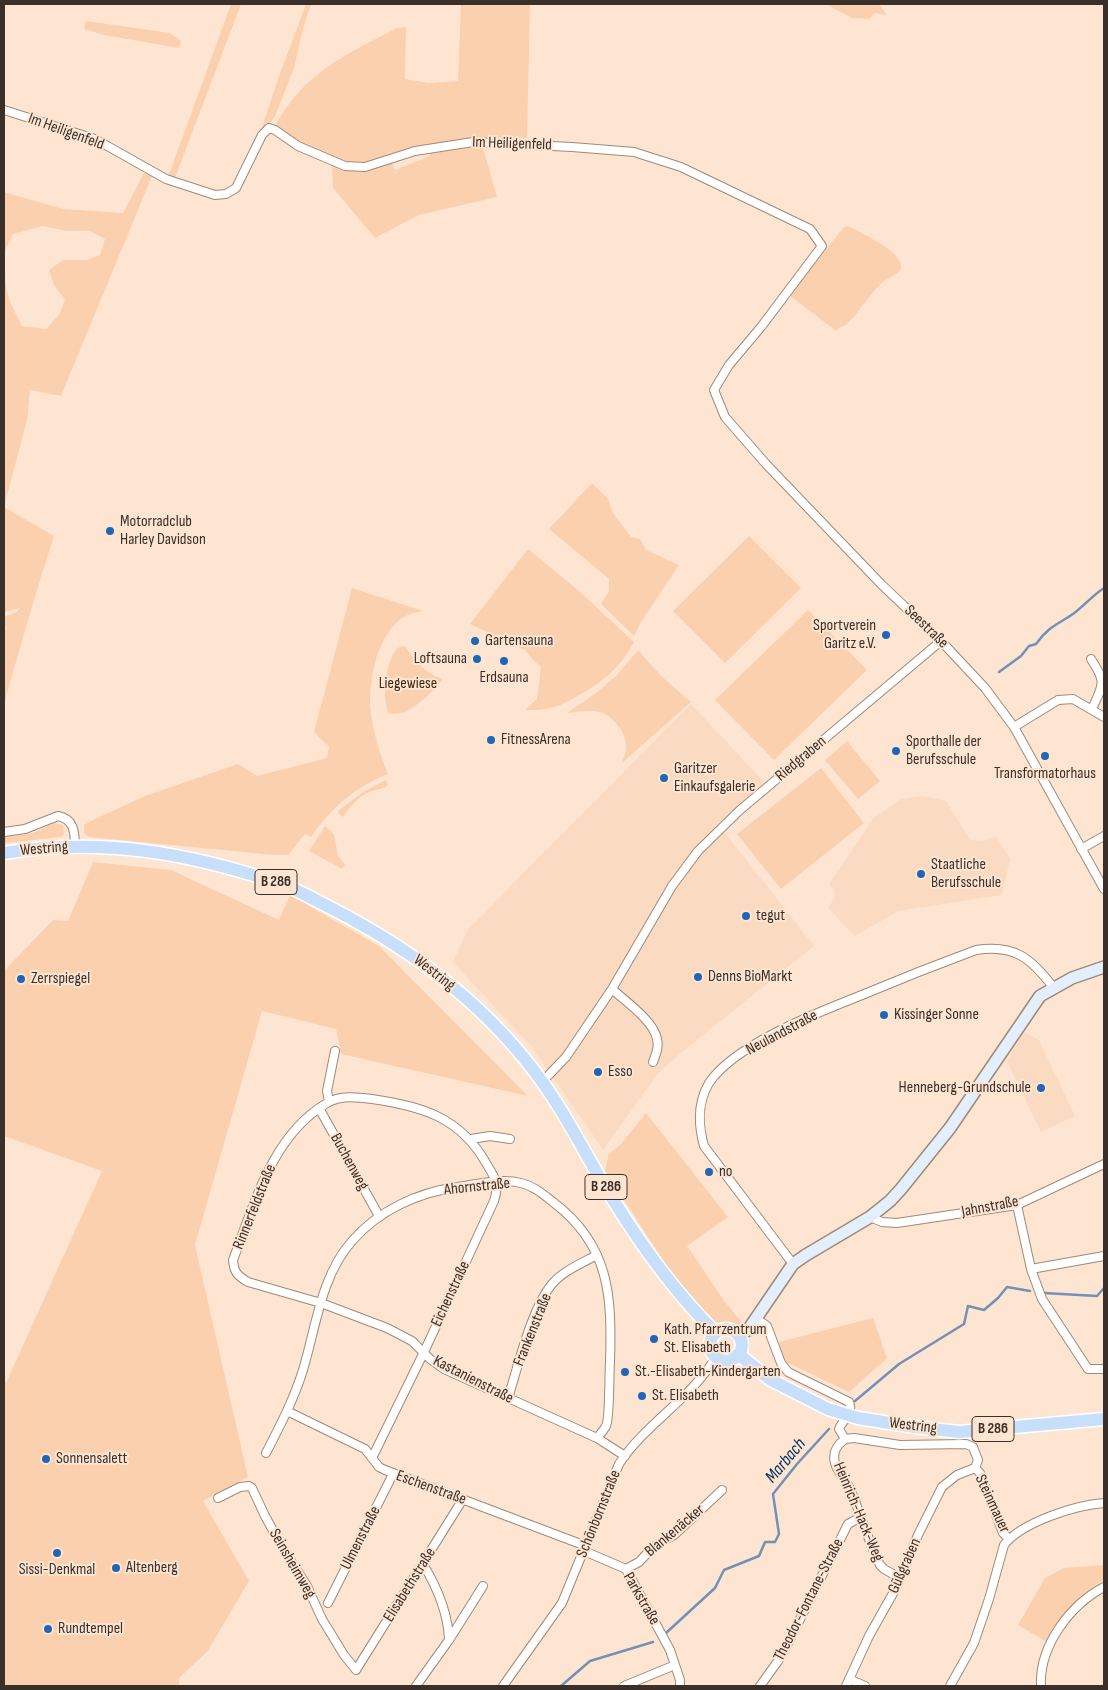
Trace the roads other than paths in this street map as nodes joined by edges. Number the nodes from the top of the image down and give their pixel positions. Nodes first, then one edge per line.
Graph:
1 (4, 110) edge
2 (714, 390) joint
3 (941, 641) junction
4 (1092, 660) dead end
5 (1092, 709) junction
6 (1104, 717) edge
7 (1014, 727) junction
8 (4, 832) edge
9 (1104, 836) edge
10 (75, 847) junction
11 (1082, 849) junction
12 (4, 853) edge
13 (1104, 889) edge
14 (1104, 967) edge
15 (1053, 987) junction
16 (612, 989) junction
17 (335, 1051) dead end
18 (653, 1062) dead end
19 (542, 1082) junction
20 (329, 1101) junction
21 (319, 1108) junction
22 (471, 1139) junction
23 (510, 1139) dead end
24 (1104, 1164) edge
25 (497, 1181) junction
26 (1017, 1204) junction
27 (379, 1216) junction
28 (870, 1217) junction
29 (597, 1255) junction
30 (1104, 1256) edge
31 (794, 1264) junction
32 (1031, 1269) junction
33 (238, 1276) joint
34 (321, 1303) junction
35 (757, 1318) junction
36 (716, 1333) junction
37 (738, 1335) junction
38 (424, 1352) junction
39 (738, 1354) junction
40 (716, 1357) junction
41 (1104, 1369) edge
42 (508, 1398) junction
43 (287, 1411) junction
44 (1104, 1419) edge
45 (597, 1438) junction
46 (845, 1439) junction
47 (266, 1453) dead end
48 (625, 1456) junction
49 (372, 1458) junction
50 (975, 1468) junction
51 (393, 1474) junction
52 (722, 1490) dead end
53 (218, 1498) dead end
54 (463, 1499) junction
55 (1104, 1503) edge
56 (861, 1517) junction
57 (1009, 1539) junction
58 (585, 1549) junction
59 (423, 1564) junction
60 (626, 1569) junction
61 (900, 1578) junction
62 (483, 1586) dead end
63 (1104, 1587) edge
64 (328, 1603) dead end
65 (449, 1640) junction
66 (675, 1664) junction
67 (356, 1670) joint
68 (847, 1683) edge
69 (416, 1686) edge
70 (503, 1686) edge
71 (624, 1686) edge
72 (680, 1686) edge
73 (760, 1686) edge
74 (865, 1686) edge
75 (950, 1686) edge
76 (1041, 1686) edge

1 - 2 street, Im Heiligenfeld
2 - 3 street, Seestraße
3 - 7 street, Seestraße
3 - 16 street, Riedgraben
4 - 5 street
5 - 6 street
5 - 7 street
7 - 11 street, Seestraße
8 - 10 street
9 - 11 street
10 - 12 main road, Westring / B 286
10 - 19 main road, Westring / B 286
11 - 13 street, Seestraße
14 - 15 street
15 - 28 street
15 - 31 street, Neulandstraße
16 - 18 street
16 - 19 street, Riedgraben
17 - 20 street
19 - 36 main road, Westring / B 286
20 - 21 street, Rinnerfeldstraße
20 - 22 street, Rinnerfeldstraße
21 - 27 street, Buchenweg
21 - 33 street, Rinnerfeldstraße
22 - 23 street
22 - 25 street, Rinnerfeldstraße
24 - 26 street, Jahnstraße
25 - 27 street, Ahornstraße
25 - 29 street, Ahornstraße
25 - 38 street, Eichenstraße
26 - 28 street, Jahnstraße
26 - 32 street
27 - 34 street, Ahornstraße
28 - 31 street
29 - 42 street, Frankenstraße
29 - 45 street, Ahornstraße
30 - 32 street
31 - 35 street
32 - 41 street
33 - 34 street, Kastanienstraße
34 - 38 street, Kastanienstraße
34 - 43 street, Ahornstraße
35 - 37 street
35 - 46 street
36 - 37 main road
36 - 40 main road
37 - 39 main road
38 - 42 street, Kastanienstraße
38 - 49 street, Eichenstraße
39 - 40 main road
39 - 44 main road, Westring / B 286, bridge
40 - 48 street, Schönbornstraße
42 - 45 street, Kastanienstraße
43 - 47 street, Ahornstraße
43 - 49 street, Eschenstraße
45 - 48 street, Kastanienstraße
46 - 50 street, Steinmauer
46 - 56 street, Heinrich-Hack-Weg
48 - 58 street, Schönbornstraße
49 - 51 street, Eschenstraße
50 - 57 street, Steinmauer
50 - 61 street, Güßgraben
51 - 54 street, Eschenstraße
51 - 64 street, Ulmenstraße
52 - 60 street, Blankenäcker
53 - 67 street, Seinsheimweg
54 - 58 street, Eschenstraße
54 - 59 street, Elisabethstraße
55 - 57 street
56 - 61 street, Heinrich-Hack-Weg
56 - 73 street, Theodor-Fontane-Straße
57 - 75 street
58 - 60 street, Parkstraße
58 - 70 street, Schönbornstraße
59 - 65 street
59 - 67 street, Elisabethstraße
60 - 66 street, Parkstraße
61 - 68 street, Güßgraben
62 - 65 street
63 - 76 street
65 - 69 street
66 - 71 street
66 - 72 street
68 - 74 street, Güßgraben

